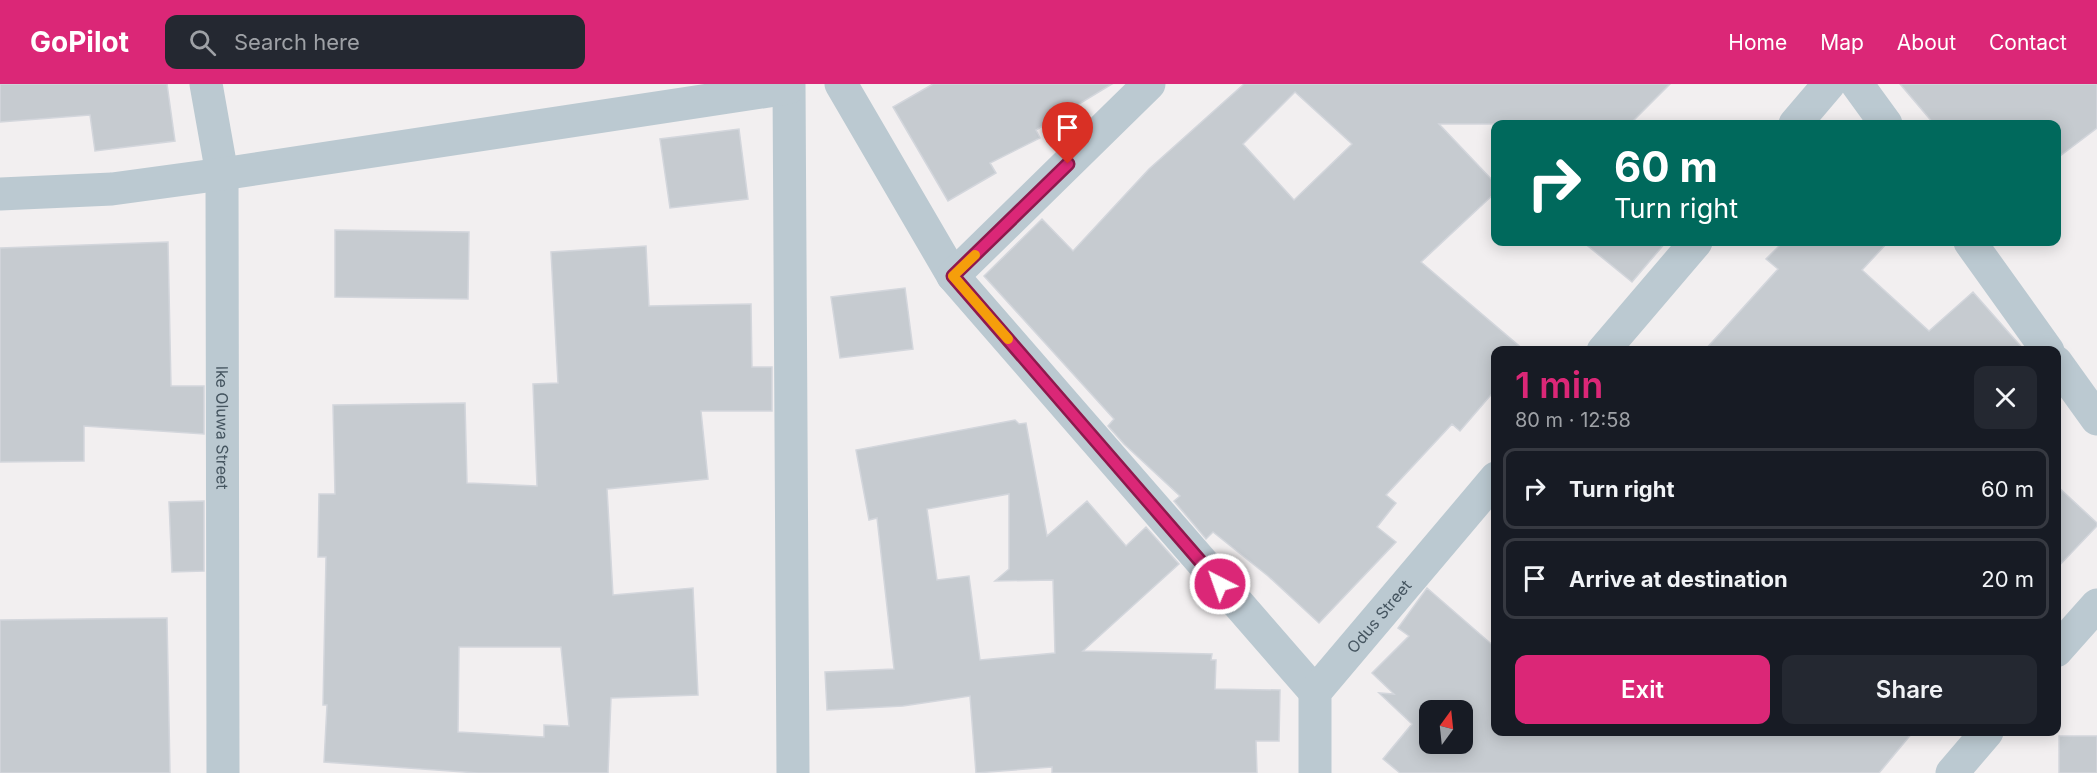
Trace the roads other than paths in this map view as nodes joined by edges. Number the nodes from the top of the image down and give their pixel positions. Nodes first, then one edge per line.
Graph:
1 (206, 84) edge
2 (841, 84) edge
3 (1149, 84) edge
4 (1829, 84) edge
5 (1857, 84) edge
6 (788, 86) edge
7 (1798, 120) edge
8 (1883, 120) edge
9 (222, 174) junction
10 (0, 194) edge
11 (1693, 246) edge
12 (1973, 246) edge
13 (953, 276) junction
14 (1607, 346) edge
15 (2045, 346) edge
16 (2061, 369) edge
17 (2097, 419) edge
18 (1491, 484) edge
19 (2097, 604) edge
20 (2061, 645) edge
21 (1314, 692) junction
22 (1984, 736) edge
23 (223, 773) edge
24 (793, 773) edge
25 (1315, 773) edge
26 (1952, 773) edge

1 - 9 street, Ike Oluwa Street
2 - 13 street
3 - 13 street
4 - 7 street
5 - 8 street
6 - 9 street
6 - 24 street
9 - 10 street
9 - 23 street, Ike Oluwa Street
11 - 14 street
12 - 15 street
13 - 21 street
16 - 17 street
18 - 21 street, Odus Street
19 - 20 street
21 - 25 street
22 - 26 street

